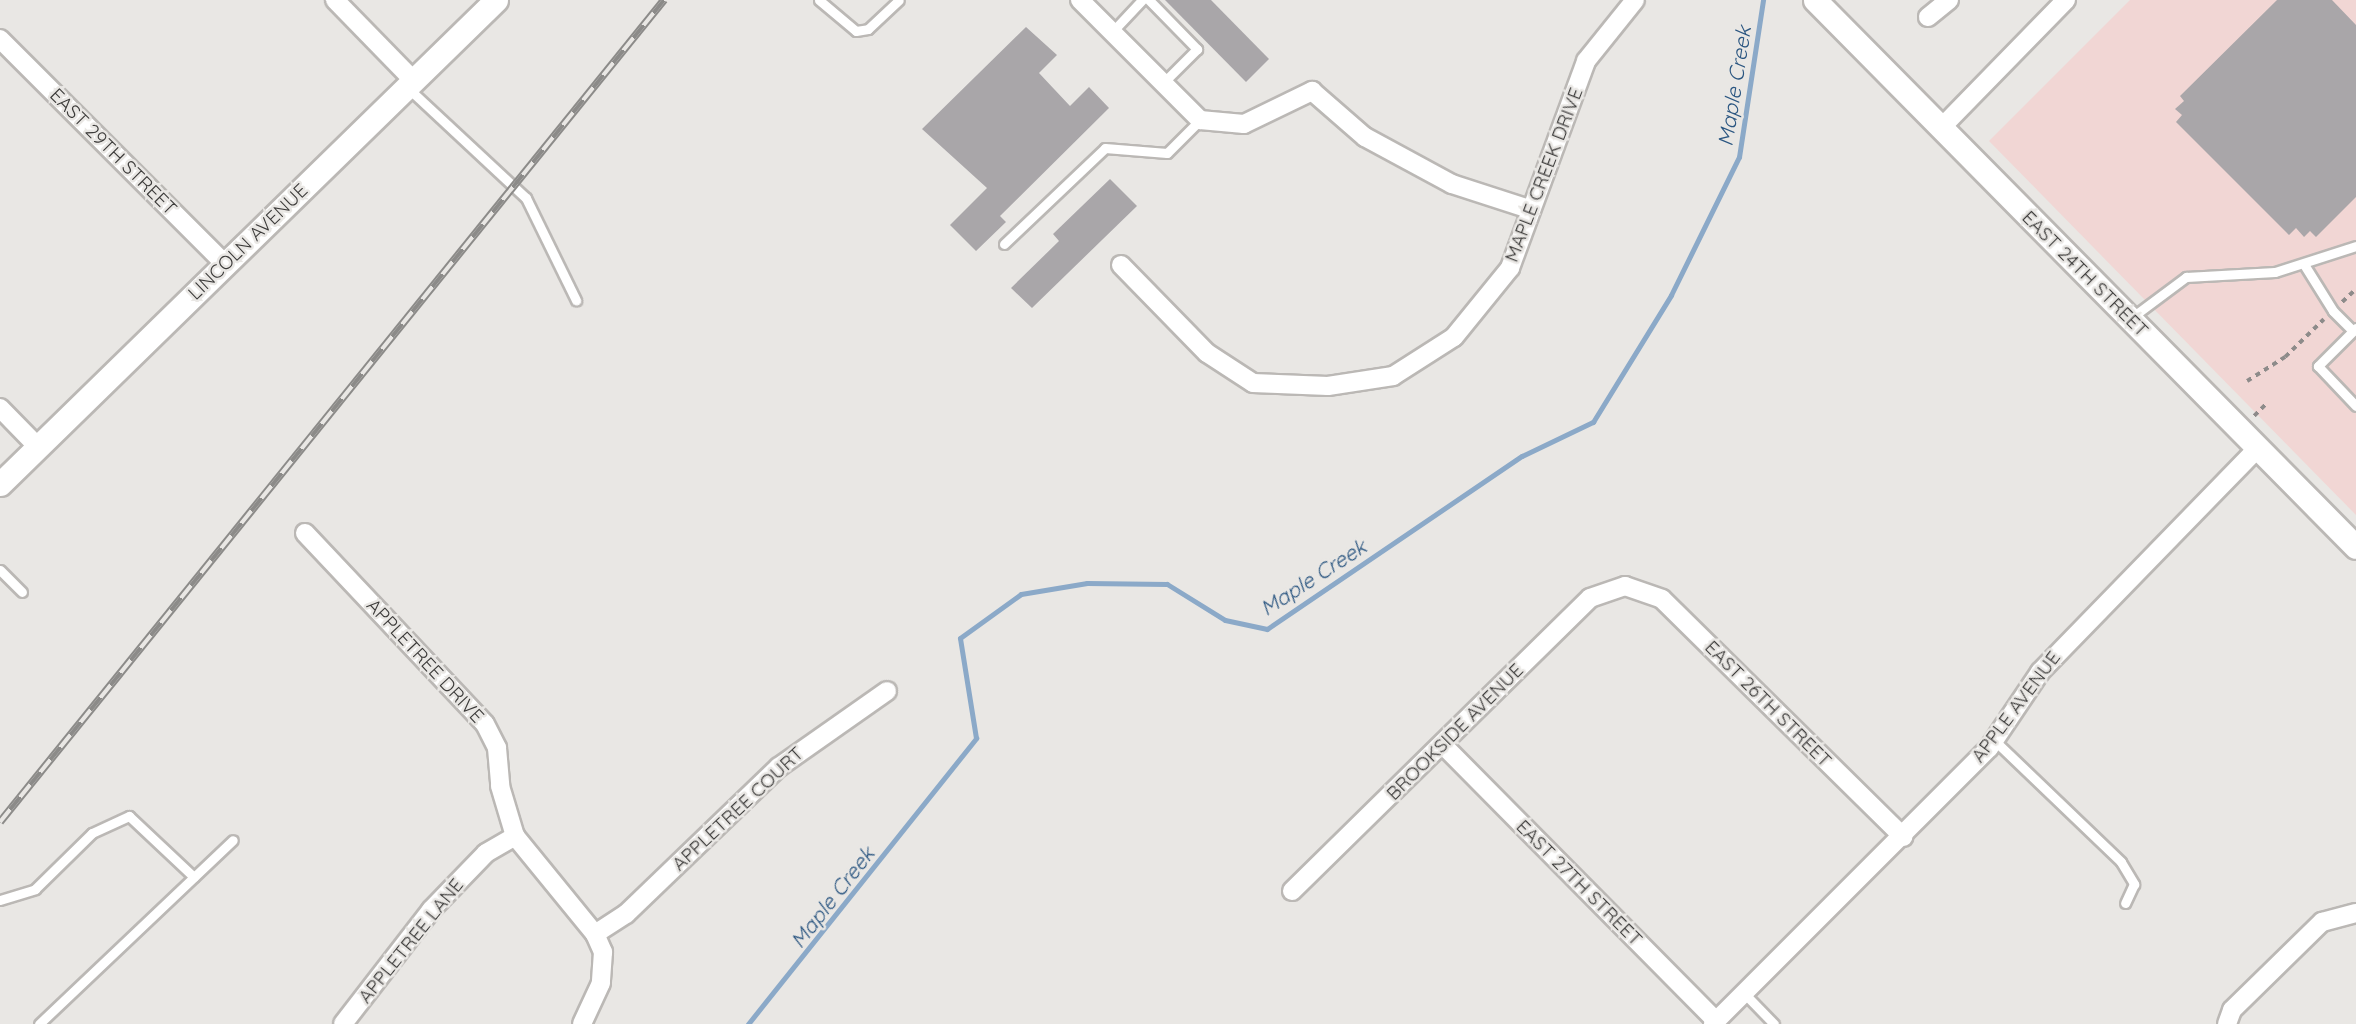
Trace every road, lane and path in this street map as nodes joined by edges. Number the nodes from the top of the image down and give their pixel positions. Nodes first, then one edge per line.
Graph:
1 (335, 0) edge
2 (496, 0) edge
3 (819, 0) edge
4 (899, 0) edge
5 (1080, 0) edge
6 (1142, 0) edge
7 (1149, 0) edge
8 (1635, 0) edge
9 (1815, 0) edge
10 (1949, 0) edge
11 (2054, 4) edge
12 (1928, 17) dead end
13 (1112, 32) junction
14 (0, 39) edge
15 (410, 83) junction
16 (1163, 83) junction
17 (1200, 120) junction
18 (1941, 128) junction
19 (1529, 209) junction
20 (1003, 244) dead end
21 (2356, 246) edge
22 (225, 264) junction
23 (1121, 265) dead end
24 (2305, 266) junction
25 (2356, 289) edge
26 (576, 300) dead end
27 (2342, 302) dead end
28 (2129, 319) junction
29 (2324, 319) dead end
30 (2355, 330) edge
31 (2247, 382) dead end
32 (2267, 402) dead end
33 (2356, 406) edge
34 (0, 408) edge
35 (2252, 419) dead end
36 (38, 447) junction
37 (2258, 448) junction
38 (0, 484) edge
39 (305, 534) dead end
40 (2356, 547) edge
41 (0, 570) edge
42 (1625, 586) joint
43 (22, 592) dead end
44 (887, 691) dead end
45 (1994, 740) junction
46 (1443, 745) junction
47 (515, 836) junction
48 (1903, 837) junction
49 (233, 840) dead end
50 (194, 877) junction
51 (1292, 891) dead end
52 (0, 900) edge
53 (2124, 903) dead end
54 (2356, 913) edge
55 (595, 934) junction
56 (1745, 993) junction
57 (1714, 1023) edge
58 (39, 1024) edge
59 (343, 1024) edge
60 (582, 1024) edge
61 (1774, 1024) edge
62 (2227, 1024) edge

1 - 15 street
2 - 15 street, LINCOLN AVENUE
3 - 4 lane
5 - 13 street
6 - 13 lane
7 - 16 lane
8 - 19 street, MAPLE CREEK DRIVE
9 - 18 street, EAST 24TH STREET
10 - 12 street
11 - 18 street
13 - 16 street
14 - 22 street, EAST 29TH STREET
15 - 22 street, LINCOLN AVENUE
15 - 26 lane
16 - 17 street
17 - 19 street
17 - 20 lane
18 - 28 street, EAST 24TH STREET
19 - 23 street, MAPLE CREEK DRIVE
21 - 24 lane
22 - 36 street, LINCOLN AVENUE
24 - 28 lane
24 - 30 lane
25 - 27 path
28 - 37 street, EAST 24TH STREET
29 - 31 path
30 - 33 lane
32 - 35 path
34 - 36 street
36 - 38 street, LINCOLN AVENUE
37 - 40 street, EAST 24TH STREET
37 - 45 street, APPLE AVENUE
39 - 47 street, APPLETREE DRIVE
41 - 43 lane
42 - 46 street, BROOKSIDE AVENUE
42 - 48 street, EAST 26TH STREET
44 - 55 street, APPLETREE COURT
45 - 48 street, APPLE AVENUE
45 - 53 lane
46 - 51 street, BROOKSIDE AVENUE
46 - 57 street, EAST 27TH STREET
47 - 55 street, APPLETREE DRIVE
47 - 59 street, APPLETREE LANE
48 - 56 street, APPLE AVENUE
49 - 50 lane
50 - 52 lane
50 - 58 lane
54 - 62 street
55 - 60 street, APPLETREE DRIVE
56 - 57 street, APPLE AVENUE
56 - 61 lane

